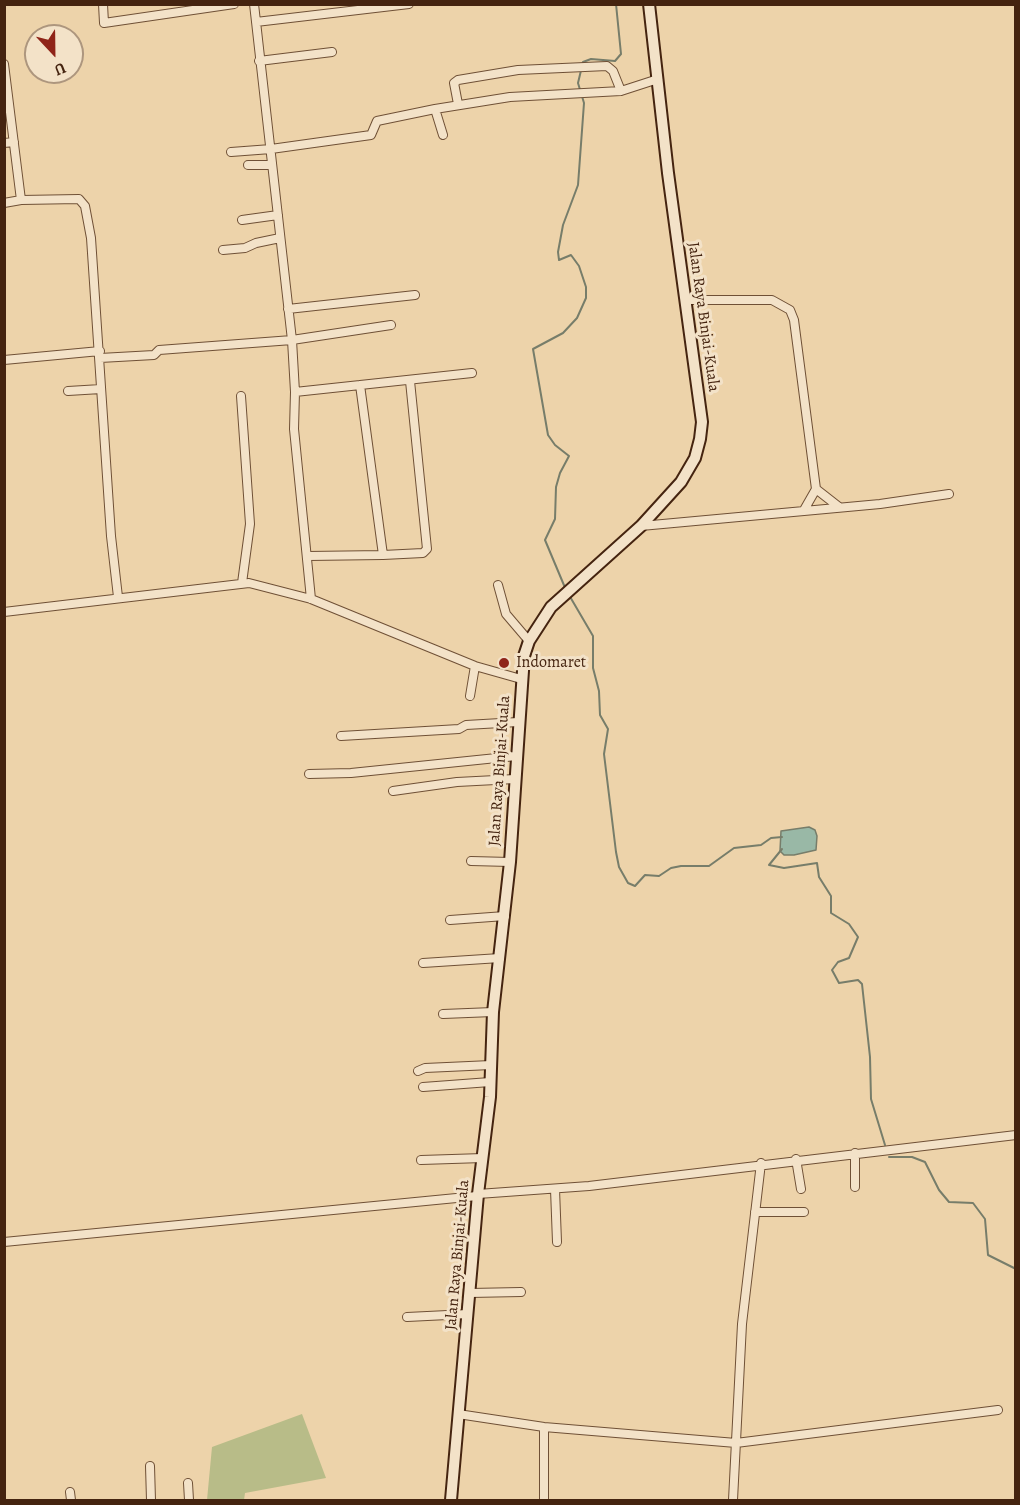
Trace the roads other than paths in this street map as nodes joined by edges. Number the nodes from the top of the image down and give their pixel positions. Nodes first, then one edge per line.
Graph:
1 (104, 4) edge
2 (234, 4) edge
3 (254, 4) edge
4 (409, 4) edge
5 (649, 4) edge
6 (256, 22) junction
7 (332, 52) dead end
8 (259, 61) junction
9 (4, 64) edge
10 (658, 79) junction
11 (621, 91) junction
12 (6, 92) edge
13 (458, 104) junction
14 (435, 109) junction
15 (443, 135) dead end
16 (14, 142) junction
17 (4, 144) edge
18 (271, 149) junction
19 (231, 152) dead end
20 (248, 165) dead end
21 (272, 165) junction
22 (21, 200) junction
23 (4, 203) edge
24 (278, 215) junction
25 (242, 220) dead end
26 (280, 238) junction
27 (223, 250) dead end
28 (415, 295) dead end
29 (687, 300) junction
30 (288, 309) junction
31 (392, 325) dead end
32 (292, 340) junction
33 (100, 355) junction
34 (4, 360) edge
35 (472, 373) dead end
36 (410, 381) junction
37 (360, 385) junction
38 (101, 389) junction
39 (68, 391) dead end
40 (295, 392) junction
41 (241, 396) dead end
42 (816, 489) junction
43 (949, 494) dead end
44 (839, 507) junction
45 (804, 510) junction
46 (641, 526) junction
47 (383, 555) junction
48 (308, 556) junction
49 (242, 583) junction
50 (498, 585) dead end
51 (118, 597) junction
52 (311, 599) junction
53 (4, 612) edge
54 (529, 641) junction
55 (475, 666) junction
56 (521, 679) junction
57 (470, 696) dead end
58 (518, 722) junction
59 (341, 736) dead end
60 (516, 756) junction
61 (309, 774) dead end
62 (515, 779) junction
63 (393, 791) dead end
64 (471, 861) dead end
65 (510, 862) junction
66 (505, 916) junction
67 (450, 920) dead end
68 (500, 958) junction
69 (423, 963) dead end
70 (494, 1012) junction
71 (443, 1014) dead end
72 (491, 1065) junction
73 (418, 1071) dead end
74 (490, 1082) junction
75 (423, 1087) dead end
76 (1016, 1135) edge
77 (855, 1153) junction
78 (483, 1158) junction
79 (796, 1159) junction
80 (421, 1160) dead end
81 (761, 1163) junction
82 (855, 1187) dead end
83 (555, 1189) junction
84 (801, 1189) dead end
85 (478, 1195) junction
86 (755, 1212) junction
87 (804, 1212) dead end
88 (4, 1242) edge
89 (556, 1242) dead end
90 (521, 1292) dead end
91 (470, 1293) junction
92 (468, 1314) junction
93 (407, 1317) dead end
94 (998, 1410) dead end
95 (458, 1414) junction
96 (544, 1426) junction
97 (736, 1443) junction
98 (150, 1466) dead end
99 (188, 1483) dead end
100 (151, 1500) edge
101 (189, 1500) edge
102 (451, 1500) edge
103 (544, 1500) edge
104 (733, 1500) edge

1 - 2 street
3 - 6 street
4 - 6 street
5 - 10 main road, Jalan Raya Binjai-Kuala
6 - 8 street
7 - 8 street
8 - 18 street
9 - 12 street
10 - 11 street
10 - 29 main road, Jalan Raya Binjai-Kuala
11 - 13 street
11 - 13 street
12 - 16 street
13 - 14 street
14 - 15 street
14 - 18 street
16 - 17 street
16 - 22 street
18 - 19 street
18 - 21 street
20 - 21 street
21 - 24 street
22 - 23 street
22 - 33 street
24 - 25 street
24 - 26 street
26 - 27 street
26 - 30 street
28 - 30 street
29 - 42 street
29 - 46 main road, Jalan Raya Binjai-Kuala
30 - 32 street
31 - 32 street
32 - 33 street
32 - 40 street
33 - 34 street
33 - 38 street
35 - 36 street
36 - 37 street
36 - 47 street
37 - 40 street
37 - 47 street
38 - 39 street
38 - 51 street
40 - 48 street
41 - 49 street
42 - 44 street
42 - 45 street
43 - 44 street
44 - 45 street
45 - 46 street
46 - 54 main road, Jalan Raya Binjai-Kuala
47 - 48 street
48 - 52 street
49 - 51 street
49 - 52 street
50 - 54 street
51 - 53 street
52 - 55 street
54 - 56 main road, Jalan Raya Binjai-Kuala
55 - 56 street
55 - 57 street
56 - 58 main road, Jalan Raya Binjai-Kuala
58 - 59 street
58 - 60 main road, Jalan Raya Binjai-Kuala
60 - 61 street
60 - 62 main road, Jalan Raya Binjai-Kuala
62 - 63 street
62 - 65 main road, Jalan Raya Binjai-Kuala
64 - 65 street
65 - 66 main road, Jalan Raya Binjai-Kuala
66 - 67 street
66 - 68 main road, Jalan Raya Binjai-Kuala
68 - 69 street
68 - 70 main road, Jalan Raya Binjai-Kuala
70 - 71 street
70 - 72 main road, Jalan Raya Binjai-Kuala
72 - 73 street
72 - 74 main road, Jalan Raya Binjai-Kuala
74 - 75 street
74 - 78 main road, Jalan Raya Binjai-Kuala
76 - 77 street
77 - 79 street
77 - 82 street
78 - 80 street
78 - 85 main road, Jalan Raya Binjai-Kuala
79 - 81 street
79 - 84 street
81 - 83 street
81 - 86 street
83 - 85 street
83 - 89 street
85 - 88 street
85 - 91 main road, Jalan Raya Binjai-Kuala
86 - 87 street
86 - 97 street
90 - 91 street
91 - 92 main road, Jalan Raya Binjai-Kuala
92 - 93 street
92 - 95 main road, Jalan Raya Binjai-Kuala
94 - 97 street
95 - 96 street
95 - 102 main road, Jalan Raya Binjai-Kuala
96 - 97 street
96 - 103 street
97 - 104 street
98 - 100 street
99 - 101 street

